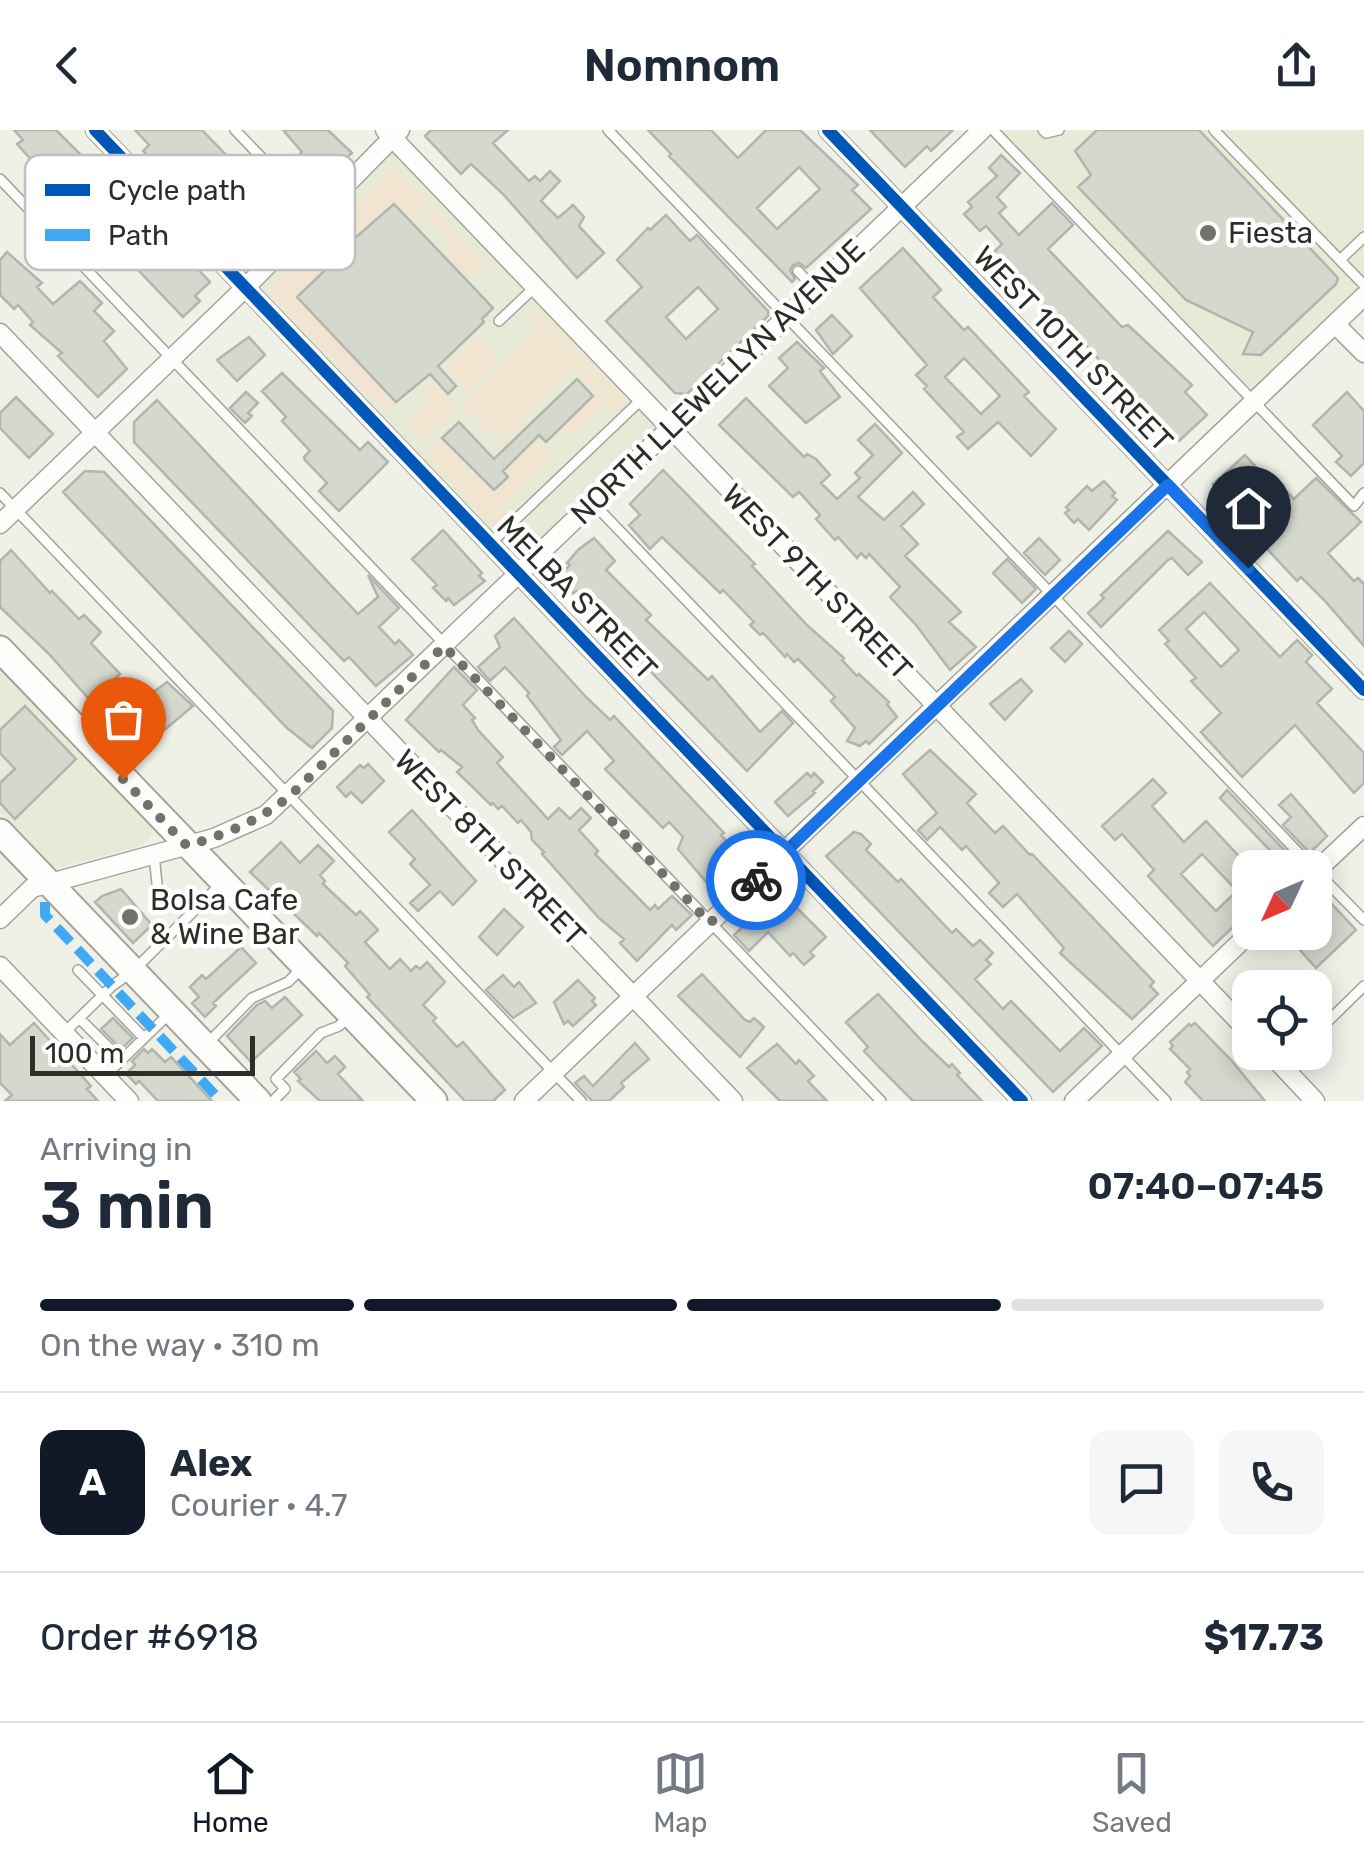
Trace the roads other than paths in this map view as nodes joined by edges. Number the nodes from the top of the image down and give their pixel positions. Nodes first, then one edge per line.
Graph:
1 (94, 130) edge
2 (235, 130) edge
3 (608, 130) edge
4 (828, 130) edge
5 (982, 130) edge
6 (993, 130) edge
7 (1043, 130) edge
8 (1058, 130) edge
9 (1214, 130) edge
10 (393, 133) edge
11 (118, 155) edge
12 (259, 155) edge
13 (355, 174) edge
14 (0, 179) edge
15 (25, 205) edge
16 (902, 207) junction
17 (1364, 238) edge
18 (1340, 260) junction
19 (87, 270) edge
20 (230, 270) edge
21 (263, 270) edge
22 (798, 271) dead end
23 (1364, 285) edge
24 (535, 286) junction
25 (246, 287) junction
26 (815, 289) junction
27 (1364, 296) edge
28 (786, 317) junction
29 (499, 321) dead end
30 (1336, 324) junction
31 (0, 333) edge
32 (1364, 353) edge
33 (172, 359) junction
34 (642, 399) junction
35 (1254, 402) junction
36 (669, 427) junction
37 (96, 432) junction
38 (1168, 485) junction
39 (0, 492) edge
40 (1364, 494) edge
41 (592, 502) junction
42 (1354, 506) junction
43 (16, 509) junction
44 (1364, 517) edge
45 (0, 524) edge
46 (490, 543) junction
47 (519, 573) junction
48 (1051, 596) junction
49 (444, 646) junction
50 (0, 650) edge
51 (1364, 690) edge
52 (936, 707) junction
53 (368, 720) junction
54 (859, 782) junction
55 (291, 795) junction
56 (1364, 826) edge
57 (0, 832) edge
58 (187, 846) junction
59 (1296, 850) edge
60 (785, 852) junction
61 (154, 855) junction
62 (1332, 855) edge
63 (223, 882) junction
64 (50, 883) junction
65 (1332, 887) edge
66 (159, 903) dead end
67 (0, 919) edge
68 (1364, 920) edge
69 (710, 923) junction
70 (1233, 950) edge
71 (0, 966) edge
72 (304, 966) junction
73 (78, 970) dead end
74 (134, 971) junction
75 (1200, 981) junction
76 (1364, 986) edge
77 (103, 996) junction
78 (632, 997) junction
79 (172, 1011) junction
80 (351, 1014) junction
81 (1232, 1014) edge
82 (1332, 1017) edge
83 (79, 1018) junction
84 (64, 1033) junction
85 (144, 1038) junction
86 (205, 1046) junction
87 (1122, 1055) junction
88 (121, 1060) junction
89 (1292, 1070) edge
90 (554, 1072) junction
91 (104, 1076) junction
92 (129, 1101) edge
93 (258, 1101) edge
94 (272, 1101) edge
95 (434, 1101) edge
96 (524, 1101) edge
97 (581, 1101) edge
98 (733, 1101) edge
99 (881, 1101) edge
100 (1022, 1101) edge
101 (1074, 1101) edge
102 (1166, 1101) edge
103 (1315, 1101) edge

1 - 11 street, MELBA STREET
2 - 12 lane
3 - 28 lane
4 - 16 street, WEST 10TH STREET
5 - 16 street, NORTH LLEWELLYN AVENUE
6 - 35 lane
7 - 8 lane
9 - 18 lane
10 - 13 street
10 - 24 street, WEST 9TH STREET
14 - 15 lane
16 - 26 street, NORTH LLEWELLYN AVENUE
16 - 38 street, WEST 10TH STREET
17 - 18 lane
18 - 23 lane
19 - 33 lane
20 - 25 street, MELBA STREET
21 - 25 street
22 - 26 lane
24 - 29 lane
24 - 34 street, WEST 9TH STREET
25 - 33 street
25 - 46 street, MELBA STREET
26 - 28 street, NORTH LLEWELLYN AVENUE
27 - 30 street
28 - 36 street, NORTH LLEWELLYN AVENUE
28 - 48 lane
30 - 32 street
30 - 35 street
31 - 37 street, WEST 8TH STREET
33 - 37 street
33 - 49 lane
34 - 36 street, WEST 9TH STREET
34 - 46 lane
35 - 38 street
35 - 42 lane
36 - 41 street, NORTH LLEWELLYN AVENUE
36 - 52 street, WEST 9TH STREET
37 - 43 street
37 - 53 street, WEST 8TH STREET
38 - 48 street
38 - 51 street, WEST 10TH STREET
39 - 43 lane
40 - 42 lane
41 - 47 street, NORTH LLEWELLYN AVENUE
41 - 54 lane
42 - 44 lane
43 - 45 street
43 - 55 lane
46 - 47 street, MELBA STREET
47 - 49 street, NORTH LLEWELLYN AVENUE
47 - 60 street, MELBA STREET
48 - 52 street
48 - 59 lane
49 - 53 street, NORTH LLEWELLYN AVENUE
49 - 69 lane
50 - 58 street
52 - 54 street
52 - 75 street, WEST 9TH STREET
53 - 55 street, NORTH LLEWELLYN AVENUE
53 - 78 street, WEST 8TH STREET
54 - 60 street
54 - 87 lane
55 - 58 street, NORTH LLEWELLYN AVENUE
55 - 90 lane
56 - 62 street
57 - 64 street
58 - 61 street, NORTH LLEWELLYN AVENUE
58 - 63 street
60 - 69 street
60 - 100 street, MELBA STREET
61 - 64 street, NORTH LLEWELLYN AVENUE
61 - 66 lane
63 - 72 street
63 - 74 lane
64 - 67 street, NORTH LLEWELLYN AVENUE
64 - 74 street
65 - 68 lane
69 - 78 street
69 - 99 lane
70 - 75 street
71 - 84 street
72 - 80 street
72 - 86 lane
73 - 77 lane
74 - 77 lane
74 - 79 street
75 - 81 street, WEST 9TH STREET
75 - 87 street
76 - 82 lane
77 - 83 lane
77 - 85 lane
78 - 90 street
78 - 98 street, WEST 8TH STREET
79 - 85 lane
79 - 86 street
80 - 94 lane
80 - 95 street
83 - 84 lane
83 - 88 lane
84 - 91 street
85 - 88 lane
86 - 93 street
87 - 101 street
87 - 102 lane
88 - 91 lane
89 - 103 street
90 - 96 street
90 - 97 lane
91 - 92 street

